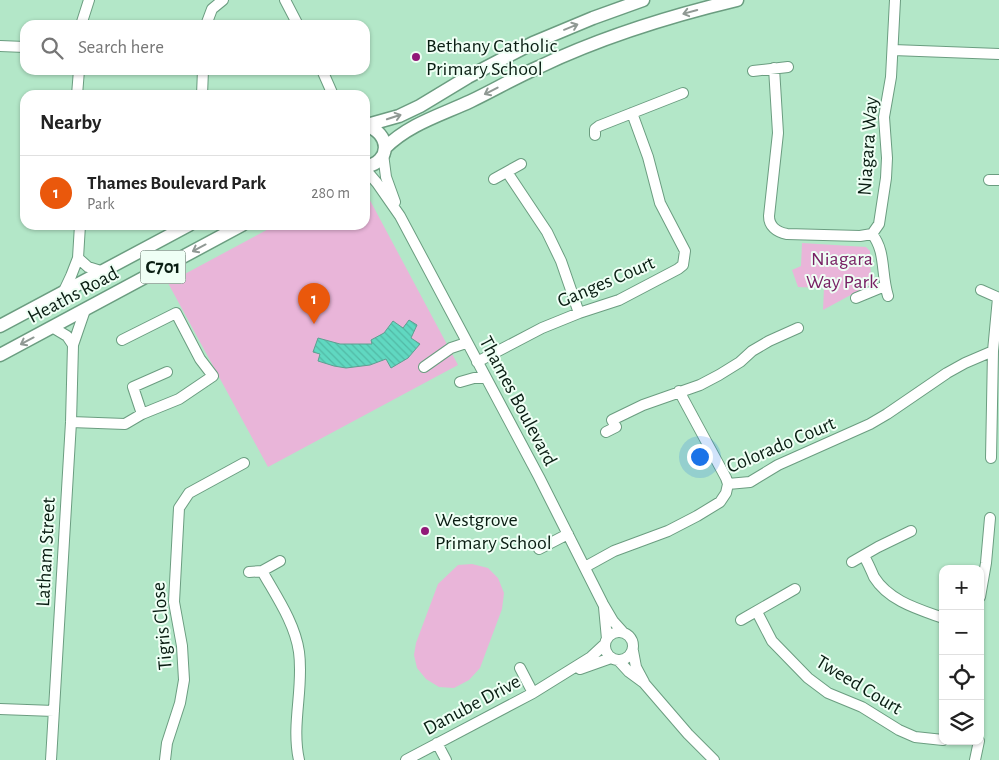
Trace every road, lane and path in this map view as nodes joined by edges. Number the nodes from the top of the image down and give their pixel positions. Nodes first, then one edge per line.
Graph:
1 (89, 0) edge
2 (222, 0) edge
3 (285, 0) edge
4 (643, 0) edge
5 (737, 0) edge
6 (895, 1) edge
7 (83, 20) edge
8 (208, 20) edge
9 (295, 20) edge
10 (0, 46) edge
11 (20, 47) edge
12 (893, 50) junction
13 (999, 54) edge
14 (788, 67) dead end
15 (774, 68) junction
16 (754, 71) dead end
17 (79, 75) edge
18 (203, 75) edge
19 (324, 75) edge
20 (77, 90) edge
21 (202, 90) edge
22 (332, 90) edge
23 (684, 92) dead end
24 (632, 113) junction
25 (370, 124) edge
26 (370, 127) edge
27 (595, 135) dead end
28 (384, 151) junction
29 (521, 164) dead end
30 (370, 166) edge
31 (507, 172) junction
32 (370, 174) edge
33 (494, 179) dead end
34 (400, 216) junction
35 (80, 230) edge
36 (180, 230) edge
37 (233, 230) edge
38 (872, 234) junction
39 (78, 258) junction
40 (104, 272) junction
41 (981, 290) dead end
42 (63, 293) junction
43 (856, 298) dead end
44 (998, 298) edge
45 (85, 310) junction
46 (579, 313) junction
47 (0, 326) edge
48 (800, 326) dead end
49 (52, 327) junction
50 (122, 340) dead end
51 (466, 342) junction
52 (73, 345) junction
53 (993, 351) junction
54 (0, 355) edge
55 (477, 362) junction
56 (424, 367) dead end
57 (167, 372) dead end
58 (485, 378) junction
59 (460, 382) dead end
60 (679, 391) junction
61 (142, 414) junction
62 (70, 422) junction
63 (606, 432) dead end
64 (991, 459) edge
65 (244, 462) dead end
66 (728, 484) junction
67 (989, 517) dead end
68 (911, 529) dead end
69 (568, 534) junction
70 (539, 549) dead end
71 (864, 556) junction
72 (280, 561) dead end
73 (852, 562) dead end
74 (585, 567) junction
75 (262, 571) junction
76 (250, 572) dead end
77 (984, 574) edge
78 (796, 590) dead end
79 (603, 604) junction
80 (757, 612) junction
81 (939, 616) edge
82 (741, 620) dead end
83 (622, 631) junction
84 (606, 641) junction
85 (633, 651) junction
86 (615, 659) junction
87 (520, 668) dead end
88 (554, 680) junction
89 (644, 683) junction
90 (533, 694) junction
91 (0, 709) edge
92 (54, 712) junction
93 (939, 740) edge
94 (437, 743) junction
95 (978, 745) edge
96 (52, 760) edge
97 (165, 760) edge
98 (299, 760) edge
99 (406, 760) edge
100 (446, 760) edge
101 (714, 760) edge
102 (975, 760) edge

1 - 7 street
2 - 8 street
3 - 9 street
25 -> 4 main road
5 -> 28 main road
6 - 12 street, Niagara Way
10 - 11 street
12 - 13 street
12 - 38 street, Niagara Way
14 - 15 street
15 - 16 street
15 - 38 street
17 - 20 street
18 - 21 street
19 - 22 street
23 - 24 street
24 - 27 street
24 - 46 street, Ganges Court
26 - 28 main road
28 - 30 main road
28 - 34 street, Thames Boulevard
29 - 31 street
31 - 33 street
31 - 46 street
32 - 34 street, Thames Boulevard
34 - 51 street, Thames Boulevard
35 - 39 street
36 - 40 main road, Heaths Road / C701
37 -> 45 main road, Heaths Road / C701
38 - 43 street
39 - 40 street
39 - 42 street
40 - 42 main road, Heaths Road / C701
41 - 44 street
42 - 47 main road, Heaths Road / C701
44 - 53 street
45 - 49 main road, Heaths Road / C701
45 - 52 street, Latham Street
46 - 55 street, Ganges Court
48 - 60 street
49 - 52 street
49 -> 54 main road, Heaths Road / C701
50 - 61 street
51 - 55 street, Thames Boulevard
51 - 56 street
52 - 62 street, Latham Street
53 - 64 street
53 - 66 street, Colorado Court
55 - 58 street, Thames Boulevard
57 - 61 street
58 - 59 street
58 - 69 street, Thames Boulevard
60 - 63 street
60 - 66 street
61 - 62 street
62 - 92 street, Latham Street
65 - 97 street, Tigris Close
66 - 74 street, Colorado Court
67 - 77 street
68 - 71 street
69 - 70 street
69 - 74 street, Thames Boulevard
71 - 73 street
71 - 81 street
72 - 75 street
74 - 79 street, Thames Boulevard
75 - 76 street
75 - 98 street
78 - 80 street
79 - 83 street, Thames Boulevard
79 - 84 street, Thames Boulevard
80 - 82 street
80 - 93 street, Tweed Court
83 - 84 street
83 - 85 street
84 - 86 street
84 - 88 street, Danube Drive
85 - 86 street
85 - 89 street
86 - 88 street, Danube Drive
86 - 89 street
87 - 90 street
88 - 90 street, Danube Drive
89 - 101 street
90 - 94 street, Danube Drive
91 - 92 street
92 - 96 street, Latham Street
94 - 99 street, Danube Drive
94 - 100 street
95 - 102 street

